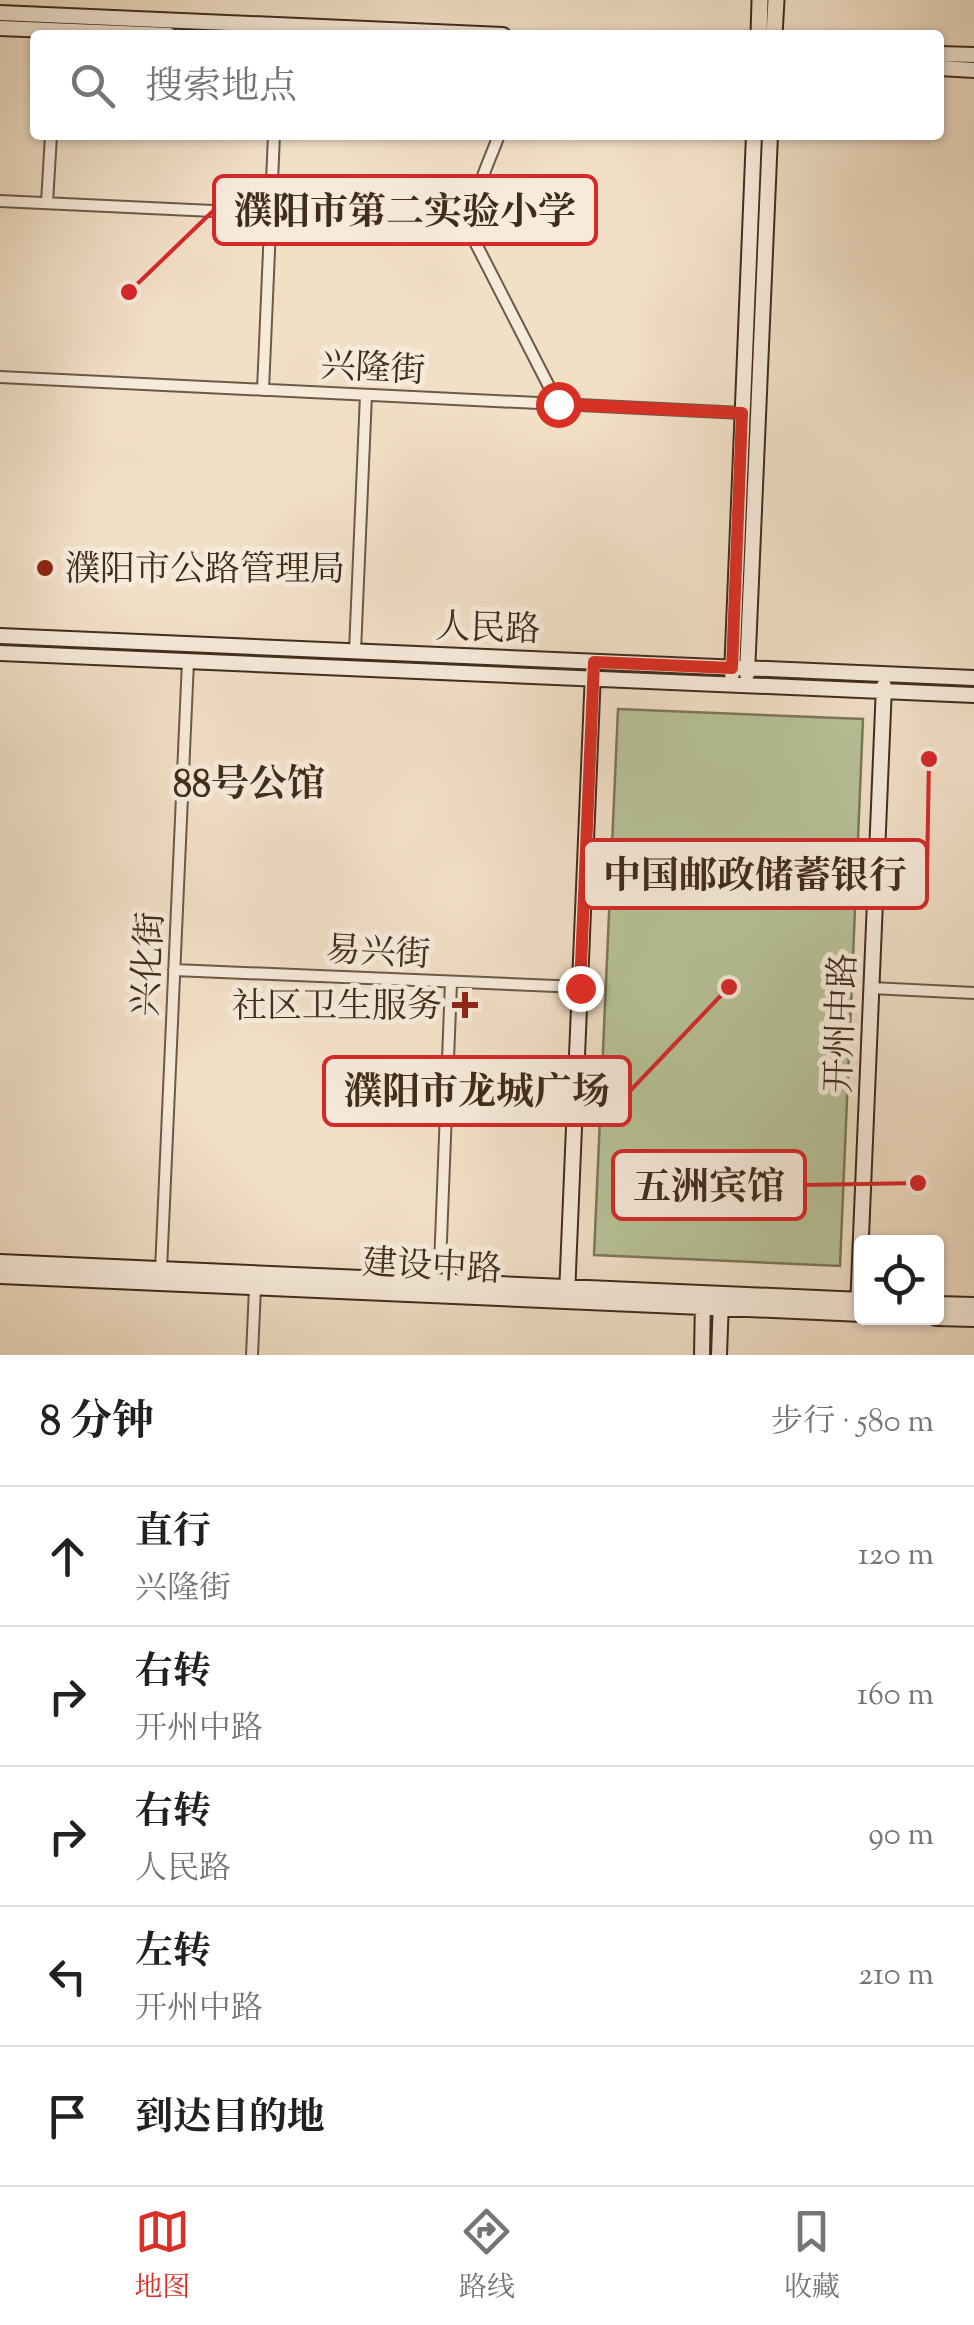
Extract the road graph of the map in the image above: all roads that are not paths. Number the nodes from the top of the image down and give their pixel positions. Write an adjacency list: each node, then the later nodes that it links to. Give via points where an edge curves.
1 (760, 0): 7 (main road)
2 (776, 0): 8 (main road)
3 (0, 13): 6 (main road)
4 (0, 28): 5 (main road)
5 (30, 30)
6 (388, 30)
7 (758, 30)
8 (774, 30)
9 (944, 54): 10 (main road)
10 (974, 55)
11 (944, 68): 12 (main road)
12 (974, 70)
13 (50, 140): 19 (street)
14 (274, 140): 20 (street)
15 (497, 140): 21 (street)
16 (754, 140): 26 (main road)
17 (770, 140): 32 (main road)
18 (0, 201): 19 (street)
19 (47, 203): 20 (street)
20 (271, 214): 21 (street); 23 (street)
21 (471, 223): 25 (street, via 472,238)
22 (0, 377): 23 (street, 兴隆街)
23 (264, 390): 24 (street, 兴隆街)
24 (366, 395): 25 (street, 兴隆街); 28 (street)
25 (558, 404): 26 (street, 兴隆街)
26 (742, 413): 32 (main road)
27 (0, 636): 28 (main road, 人民路)
28 (354, 651): 31 (main road, 人民路)
29 (0, 653): 30 (main road, 人民路)
30 (188, 661): 35 (main road, 人民路); 39 (street, 兴化街)
31 (594, 662): 32 (main road, 人民路); 35 (main road)
32 (739, 668): 33 (main road, 人民路); 36 (main road)
33 (884, 674): 34 (main road, 人民路); 37 (main road, 开州中路)
34 (974, 678)
35 (593, 679): 36 (main road, 人民路); 41 (main road)
36 (739, 685): 37 (main road, 人民路)
37 (884, 691): 38 (main road, 人民路); 42 (main road, 开州中路)
38 (974, 695)
39 (174, 970): 40 (street, 易兴街); 47 (street, 兴化街)
40 (451, 982): 41 (street, 易兴街); 46 (street)
41 (580, 988): 50 (main road)
42 (871, 988): 43 (street); 44 (main road, 开州中路)
43 (974, 994)
44 (862, 1235)
45 (0, 1262): 47 (main road, 建设中路)
46 (440, 1266)
47 (161, 1270): 50 (main road, 建设中路)
48 (0, 1276): 49 (main road, 建设中路)
49 (255, 1288): 50 (main road, 建设中路); 58 (street)
50 (567, 1294): 51 (main road, 建设中路)
51 (703, 1300): 52 (main road, 建设中路); 59 (main road)
52 (721, 1301): 55 (main road, 建设中路); 60 (main road)
53 (944, 1304): 54 (main road)
54 (974, 1305)
55 (854, 1307)
56 (944, 1318): 57 (main road)
57 (974, 1319)
58 (252, 1355)
59 (702, 1355)
60 (719, 1355)

